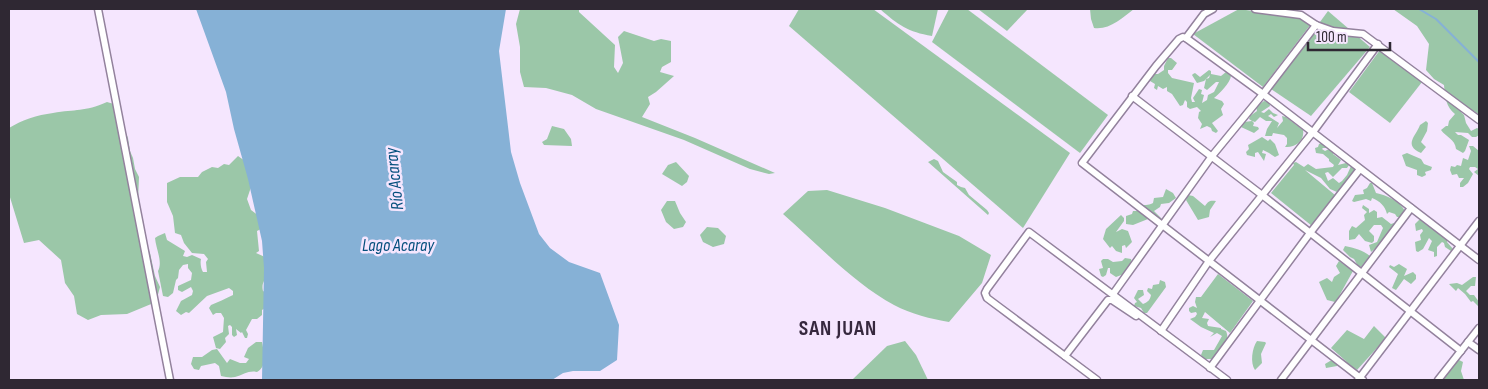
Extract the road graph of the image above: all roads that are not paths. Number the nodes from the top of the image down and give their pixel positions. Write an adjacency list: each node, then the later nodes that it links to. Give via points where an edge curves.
1 (98, 9): 35 (street)
2 (1213, 9): 5 (street, via 1204,14)
3 (1255, 9): 4 (street, via 1301,15)
4 (1316, 25): 6 (street, via 1337,32 1362,34); 7 (street)
5 (1186, 38): 7 (street); 8 (street, via 1179,39)
6 (1378, 44): 9 (street); 10 (street)
7 (1264, 94): 10 (street); 11 (street)
8 (1132, 96): 11 (street); 16 (street, via 1082,163)
9 (1479, 120)
10 (1313, 132): 12 (street); 13 (street)
11 (1212, 156): 13 (street); 16 (street)
12 (1360, 168): 14 (street); 17 (street)
13 (1262, 195): 17 (street); 20 (street)
14 (1411, 208): 18 (street); 21 (street)
15 (1479, 222): 18 (street)
16 (1162, 225): 20 (street); 22 (street)
17 (1310, 233): 21 (street); 23 (street)
18 (1460, 246): 19 (street); 24 (street)
19 (1479, 260)
20 (1209, 261): 23 (street); 27 (street)
21 (1361, 273): 24 (street); 28 (street)
22 (1113, 294): 25 (street); 32 (street, via 1029,232 985,293 987,298)
23 (1259, 300): 28 (street); 33 (street)
24 (1411, 312): 31 (street); 34 (street)
25 (1150, 322): 27 (street); 32 (street, via 1108,300)
26 (1479, 328): 29 (street)
27 (1161, 331): 33 (street)
28 (1311, 340): 34 (street); 38 (street)
29 (1468, 342): 30 (street); 31 (street)
30 (1479, 350)
31 (1461, 351): 39 (street)
32 (1065, 356): 36 (street)
33 (1210, 368): 37 (street)
34 (1360, 379)
35 (170, 380)
36 (1097, 380)
37 (1227, 380)
38 (1281, 380)
39 (1438, 380)

